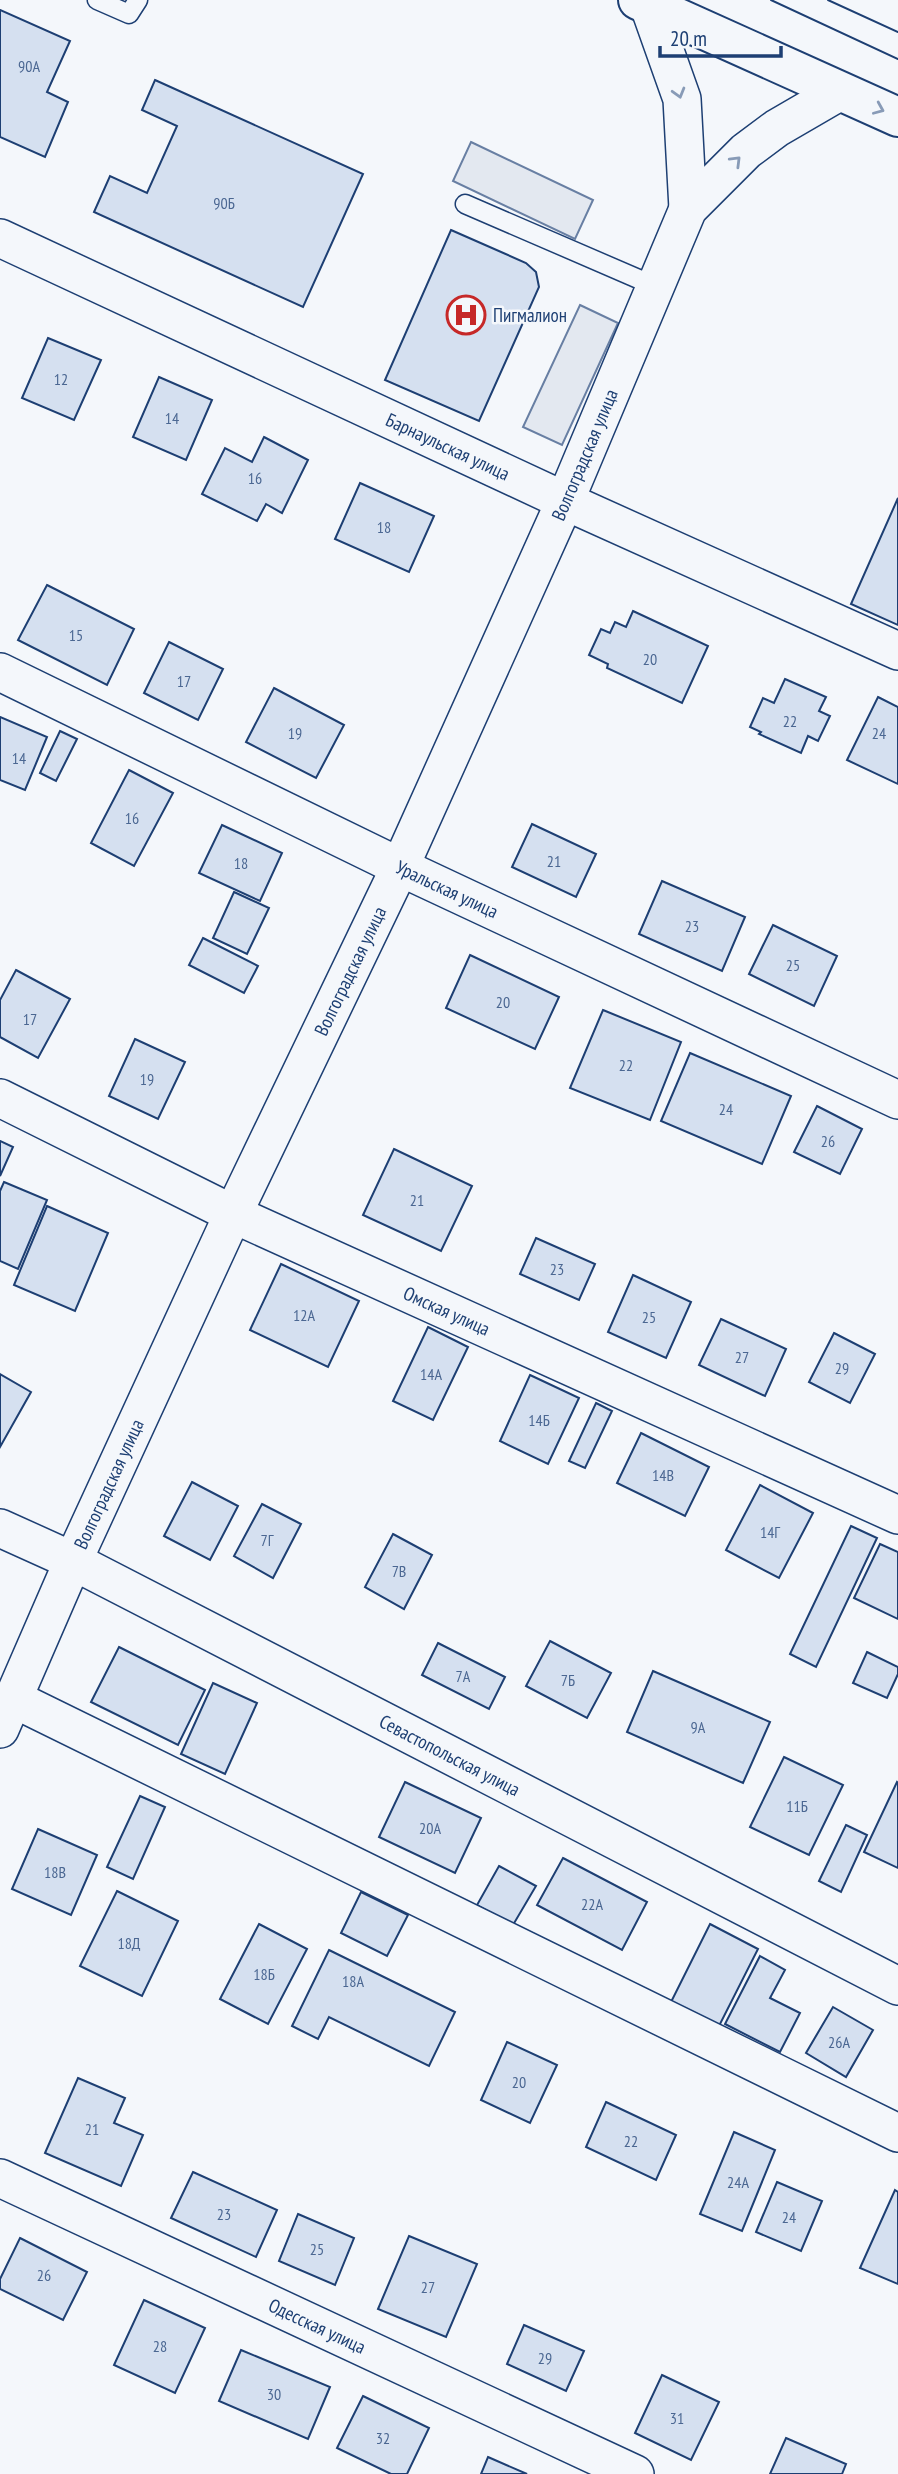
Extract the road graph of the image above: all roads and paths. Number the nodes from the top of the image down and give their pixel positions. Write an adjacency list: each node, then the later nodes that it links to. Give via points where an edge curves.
1 (97, 0): 2 (lane, via 129,14)
2 (138, 0)
3 (643, 3): 4 (main road); 7 (street, Волгоградская улица, one-way to 7, via 682,99)
4 (839, 92): 5 (main road, one-way to 5); 7 (street, Волгоградская улица, one-way to 4, via 746,151)
5 (898, 117)
6 (465, 204): 9 (lane)
7 (688, 209): 9 (street, Волгоградская улица)
8 (0, 238): 10 (street, Барнаульская улица)
9 (657, 287): 10 (street, Волгоградская улица)
10 (565, 501): 11 (street, Барнаульская улица); 13 (street, Волгоградская улица)
11 (898, 651)
12 (0, 672): 13 (street, Уральская улица)
13 (400, 867): 15 (street, Уральская улица); 16 (street, Волгоградская улица)
14 (0, 1098): 16 (street, Омская улица)
15 (898, 1100)
16 (233, 1214): 17 (street, Омская улица); 19 (street, Волгоградская улица)
17 (898, 1515)
18 (0, 1528): 19 (street, Севастопольская улица)
19 (73, 1561): 20 (street, Волгоградская улица); 21 (street, Севастопольская улица)
20 (7, 1714): 22 (street)
21 (898, 1986)
22 (898, 2133)
23 (0, 2178): 24 (street, Одесская улица)
24 (635, 2474)

